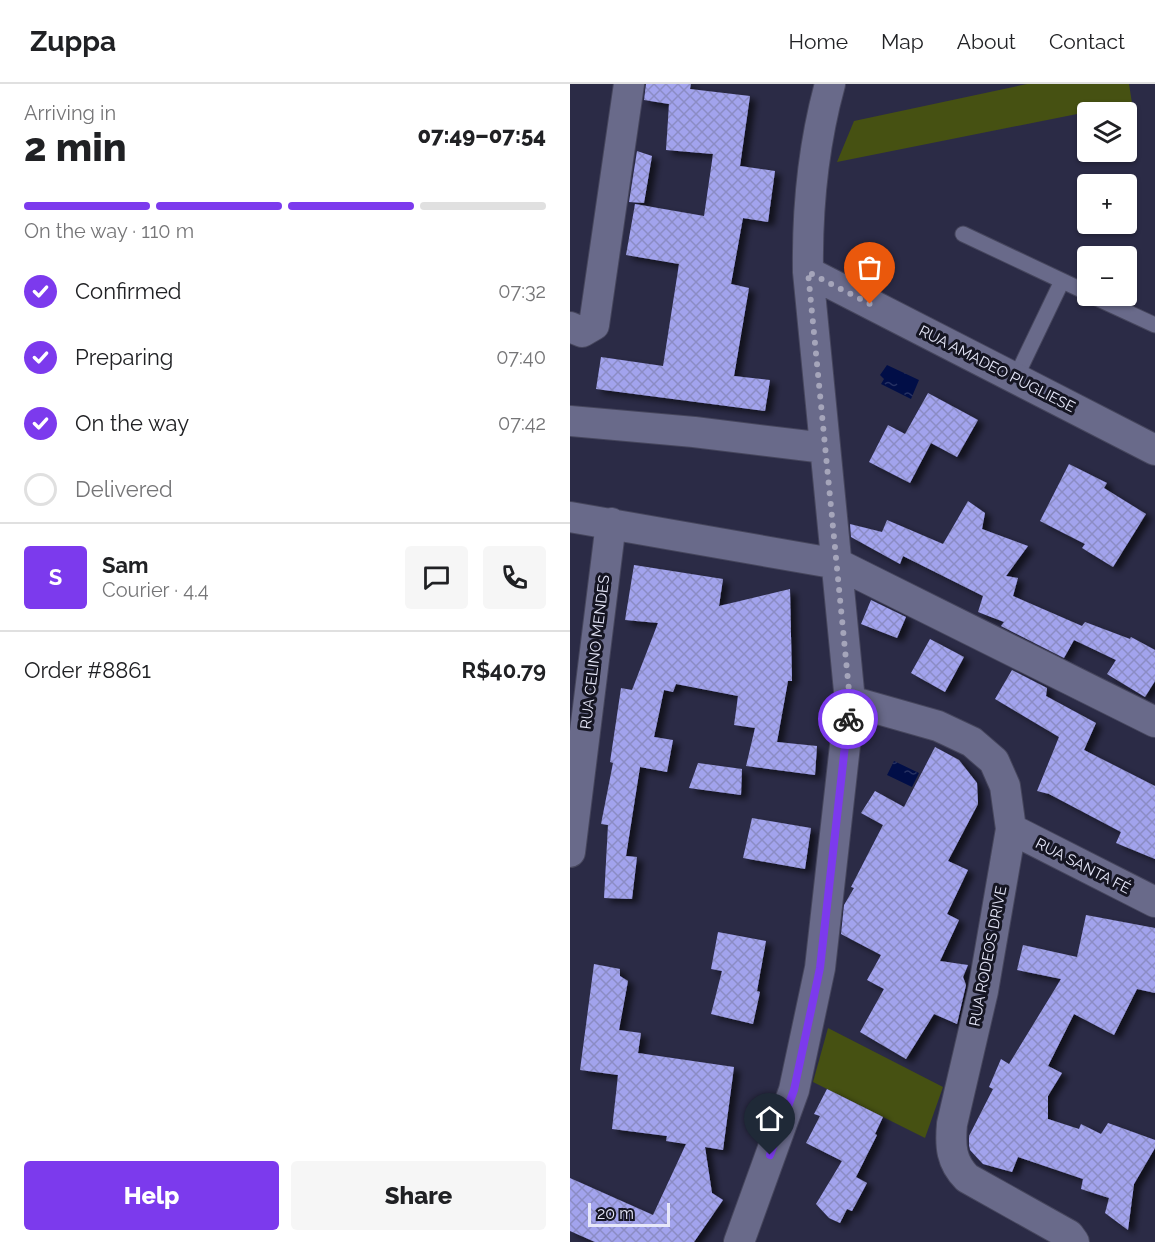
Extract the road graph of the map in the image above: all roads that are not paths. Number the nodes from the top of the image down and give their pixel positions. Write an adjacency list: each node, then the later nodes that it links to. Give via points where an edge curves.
1 (629, 84): 9 (street, via 594,325 582,332)
2 (830, 84): 4 (street, via 812,162)
3 (963, 234): 5 (lane)
4 (808, 272): 10 (street, RUA AMADEO PUGLIESE); 12 (street)
5 (1062, 281): 6 (lane); 10 (lane)
6 (1077, 288)
7 (1114, 306): 8 (lane)
8 (1155, 325)
9 (570, 327)
10 (1016, 379): 13 (street, RUA AMADEO PUGLIESE)
11 (570, 421): 12 (street)
12 (825, 448): 16 (street)
13 (1155, 450)
14 (570, 517): 15 (street)
15 (611, 523): 16 (street); 20 (street, RUA CELINO MENDES)
16 (838, 564): 17 (street); 18 (street)
17 (850, 701): 19 (street, RUA RODEOS DRIVE, via 938,726 972,742 994,761 1005,786); 22 (street, via 820,968 794,1090)
18 (1155, 722)
19 (1011, 829): 21 (street, RUA SANTA FÉ); 23 (street, RUA RODEOS DRIVE, via 983,991 950,1146 956,1167 967,1178 1069,1234)
20 (570, 852)
21 (1155, 902)
22 (739, 1242)
23 (1074, 1242)

